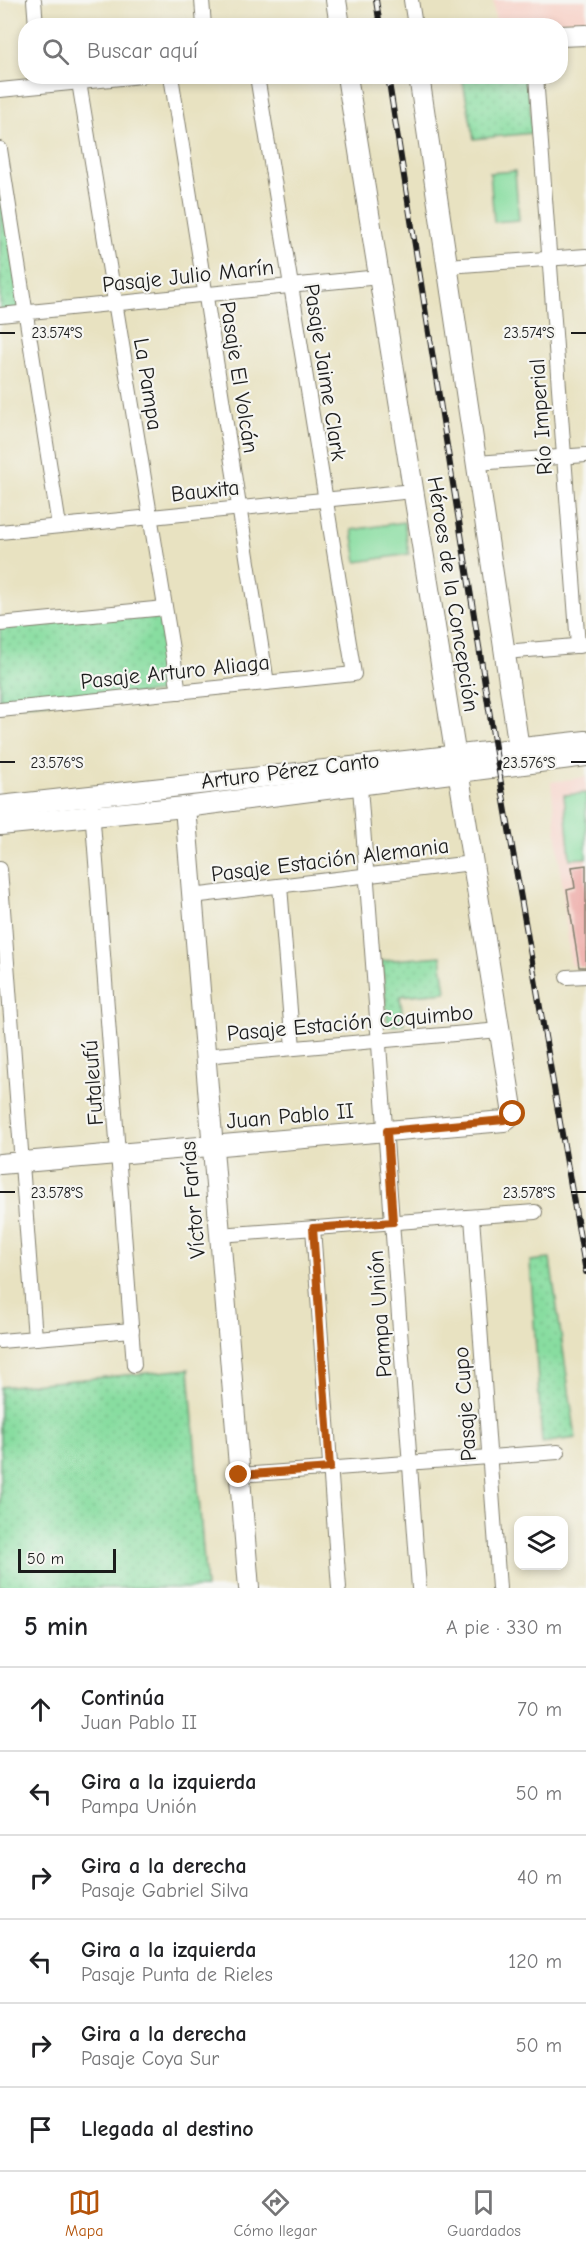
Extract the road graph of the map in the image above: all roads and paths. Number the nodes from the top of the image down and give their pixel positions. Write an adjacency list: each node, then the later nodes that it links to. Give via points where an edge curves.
1 (34, 0): 5 (street)
2 (202, 0): 6 (street)
3 (336, 0): 7 (street)
4 (411, 0): 8 (street)
5 (35, 18)
6 (203, 18)
7 (339, 18)
8 (414, 18)
9 (586, 35): 10 (street)
10 (568, 36)
11 (27, 84): 18 (street)
12 (79, 84): 26 (street, La Pampa)
13 (172, 84): 25 (street, Pasaje El Volcán)
14 (258, 84): 24 (street, Pasaje Jaime Clark)
15 (348, 84): 23 (street, Héroes de la Concepción)
16 (420, 84): 22 (street, Héroes de la Concepción)
17 (537, 84): 21 (street, Río Imperial)
18 (0, 90)
19 (0, 149): 27 (street)
20 (586, 256): 21 (street)
21 (549, 258): 22 (street); 30 (street, Río Imperial)
22 (448, 266): 31 (street, Héroes de la Concepción)
23 (380, 277): 24 (street, Pasaje Julio Marín); 32 (street, Héroes de la Concepción)
24 (291, 286): 25 (street, Pasaje Julio Marín); 33 (street, Pasaje Jaime Clark)
25 (205, 295): 26 (street, Pasaje Julio Marín); 34 (street, Pasaje El Volcán)
26 (115, 304): 27 (street, Pasaje Julio Marín); 35 (street, La Pampa)
27 (26, 313): 28 (street, Pasaje Julio Marín); 36 (street)
28 (0, 315)
29 (586, 455): 30 (street)
30 (564, 456): 31 (street); 40 (street, Río Imperial)
31 (477, 463): 41 (street, Héroes de la Concepción)
32 (413, 491): 33 (street, Bauxita); 49 (street, Héroes de la Concepción)
33 (325, 500): 34 (street, Bauxita); 42 (street, Pasaje Jaime Clark)
34 (239, 508): 35 (street, Bauxita); 43 (street, Pasaje El Volcán)
35 (150, 517): 36 (street, Bauxita); 38 (street, La Pampa)
36 (58, 526): 37 (street, Bauxita)
37 (0, 532)
38 (165, 608): 39 (street); 44 (street, La Pampa)
39 (0, 624)
40 (582, 646): 41 (street)
41 (506, 652): 47 (street, Héroes de la Concepción)
42 (354, 674): 43 (street, Pasaje Arturo Aliaga)
43 (267, 683): 44 (street, Pasaje Arturo Aliaga)
44 (179, 692): 45 (street, Pasaje Arturo Aliaga)
45 (0, 710)
46 (586, 741): 47 (street, Arturo Pérez Canto)
47 (520, 755): 48 (street, Arturo Pérez Canto); 49 (street, Arturo Pérez Canto)
48 (586, 756)
49 (457, 764): 50 (street, Arturo Pérez Canto); 53 (street, Arturo Pérez Canto); 55 (street, Héroes de la Concepción)
50 (360, 787): 52 (street, Arturo Pérez Canto); 57 (street, Pampa Unión)
51 (0, 806): 53 (street, Arturo Pérez Canto)
52 (185, 807): 53 (street, Arturo Pérez Canto); 59 (street, Víctor Farías)
53 (92, 808): 54 (street, Arturo Pérez Canto); 69 (street, Futaleufú)
54 (0, 825)
55 (472, 863): 57 (street, Pasaje Estación Alemania); 62 (street, Héroes de la Concepción)
56 (0, 869): 70 (street)
57 (367, 875): 58 (street, Pasaje Estación Alemania); 63 (street, Pampa Unión)
58 (280, 886): 59 (street, Pasaje Estación Alemania); 64 (street)
59 (192, 896): 65 (street, Víctor Farías)
60 (586, 976): 61 (street)
61 (567, 977)
62 (500, 1030): 63 (street, Pasaje Estación Coquimbo); 66 (street, Héroes de la Concepción)
63 (380, 1040): 64 (street, Pasaje Estación Coquimbo); 67 (street, Pampa Unión)
64 (293, 1048): 65 (street, Pasaje Estación Coquimbo)
65 (204, 1056): 68 (street, Víctor Farías)
66 (511, 1118): 67 (street, Juan Pablo II)
67 (387, 1131): 68 (street, Juan Pablo II); 74 (street, Pampa Unión)
68 (211, 1146): 69 (street, Juan Pablo II); 76 (street, Víctor Farías)
69 (118, 1154): 70 (street, Juan Pablo II); 77 (street, Futaleufú)
70 (22, 1162): 71 (street, Juan Pablo II); 78 (street)
71 (0, 1164)
72 (535, 1212): 73 (street)
73 (472, 1217): 74 (street); 82 (street, Pasaje Cupo)
74 (393, 1222): 75 (street); 83 (street, Pampa Unión)
75 (313, 1228): 76 (street); 84 (street)
76 (219, 1235): 85 (street, Víctor Farías)
77 (132, 1330): 78 (street); 80 (street, Futaleufú)
78 (35, 1338): 79 (street)
79 (0, 1341)
80 (134, 1365)
81 (558, 1452): 82 (street)
82 (489, 1457): 83 (street); 89 (street, Pasaje Cupo)
83 (410, 1462): 84 (street); 88 (street, Pampa Unión)
84 (330, 1468): 85 (street); 87 (street)
85 (239, 1475): 86 (street, Víctor Farías)
86 (249, 1588)
87 (339, 1588)
88 (419, 1588)
89 (499, 1588)

